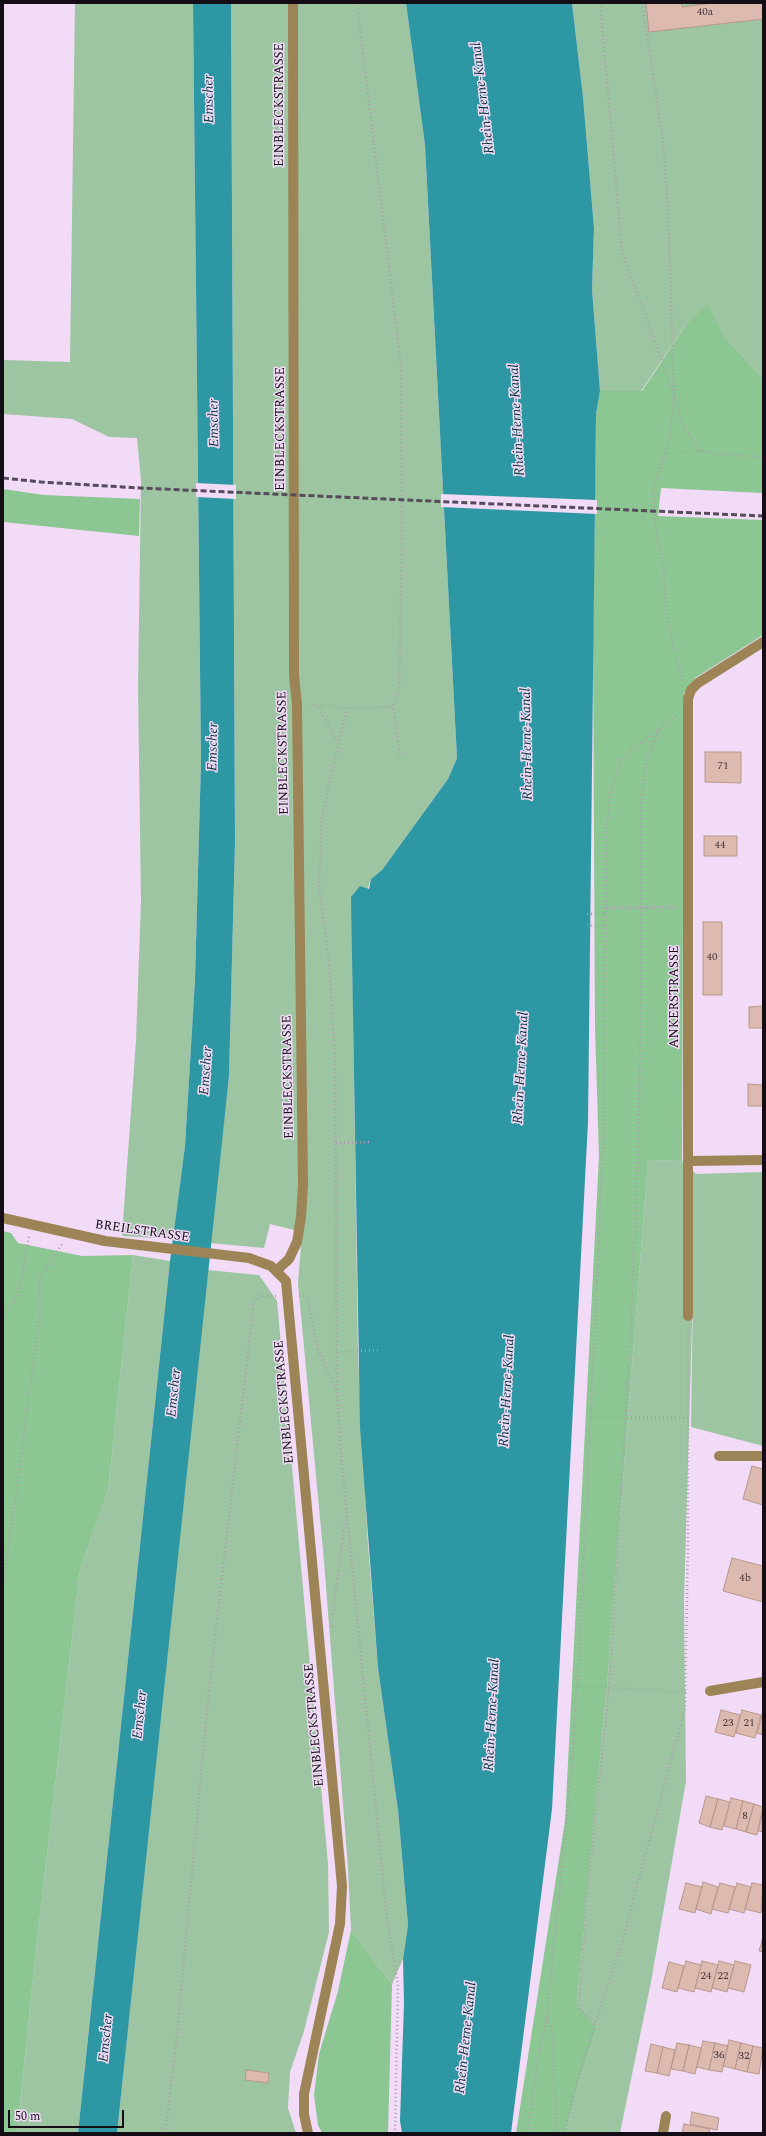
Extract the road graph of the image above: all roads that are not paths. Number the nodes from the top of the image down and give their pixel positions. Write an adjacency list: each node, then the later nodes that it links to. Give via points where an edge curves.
1 (293, 3): 6 (street, EINBLECKSTRASSE, via 294,676 297,704 302,1201 294,1251)
2 (763, 642): 4 (street, ANKERSTRASSE, via 698,683 691,690 688,699)
3 (763, 1160): 4 (street)
4 (688, 1161): 7 (street, ANKERSTRASSE)
5 (3, 1218): 6 (street, BREILSTRASSE, via 105,1241 261,1261)
6 (277, 1270): 13 (street, EINBLECKSTRASSE, via 286,1281 289,1295 340,1850 342,1905 327,1991 304,2094 304,2114)
7 (688, 1316)
8 (719, 1456): 9 (street)
9 (763, 1456)
10 (763, 1682): 11 (street)
11 (710, 1691)
12 (666, 2116): 14 (street)
13 (308, 2133)
14 (663, 2133)

